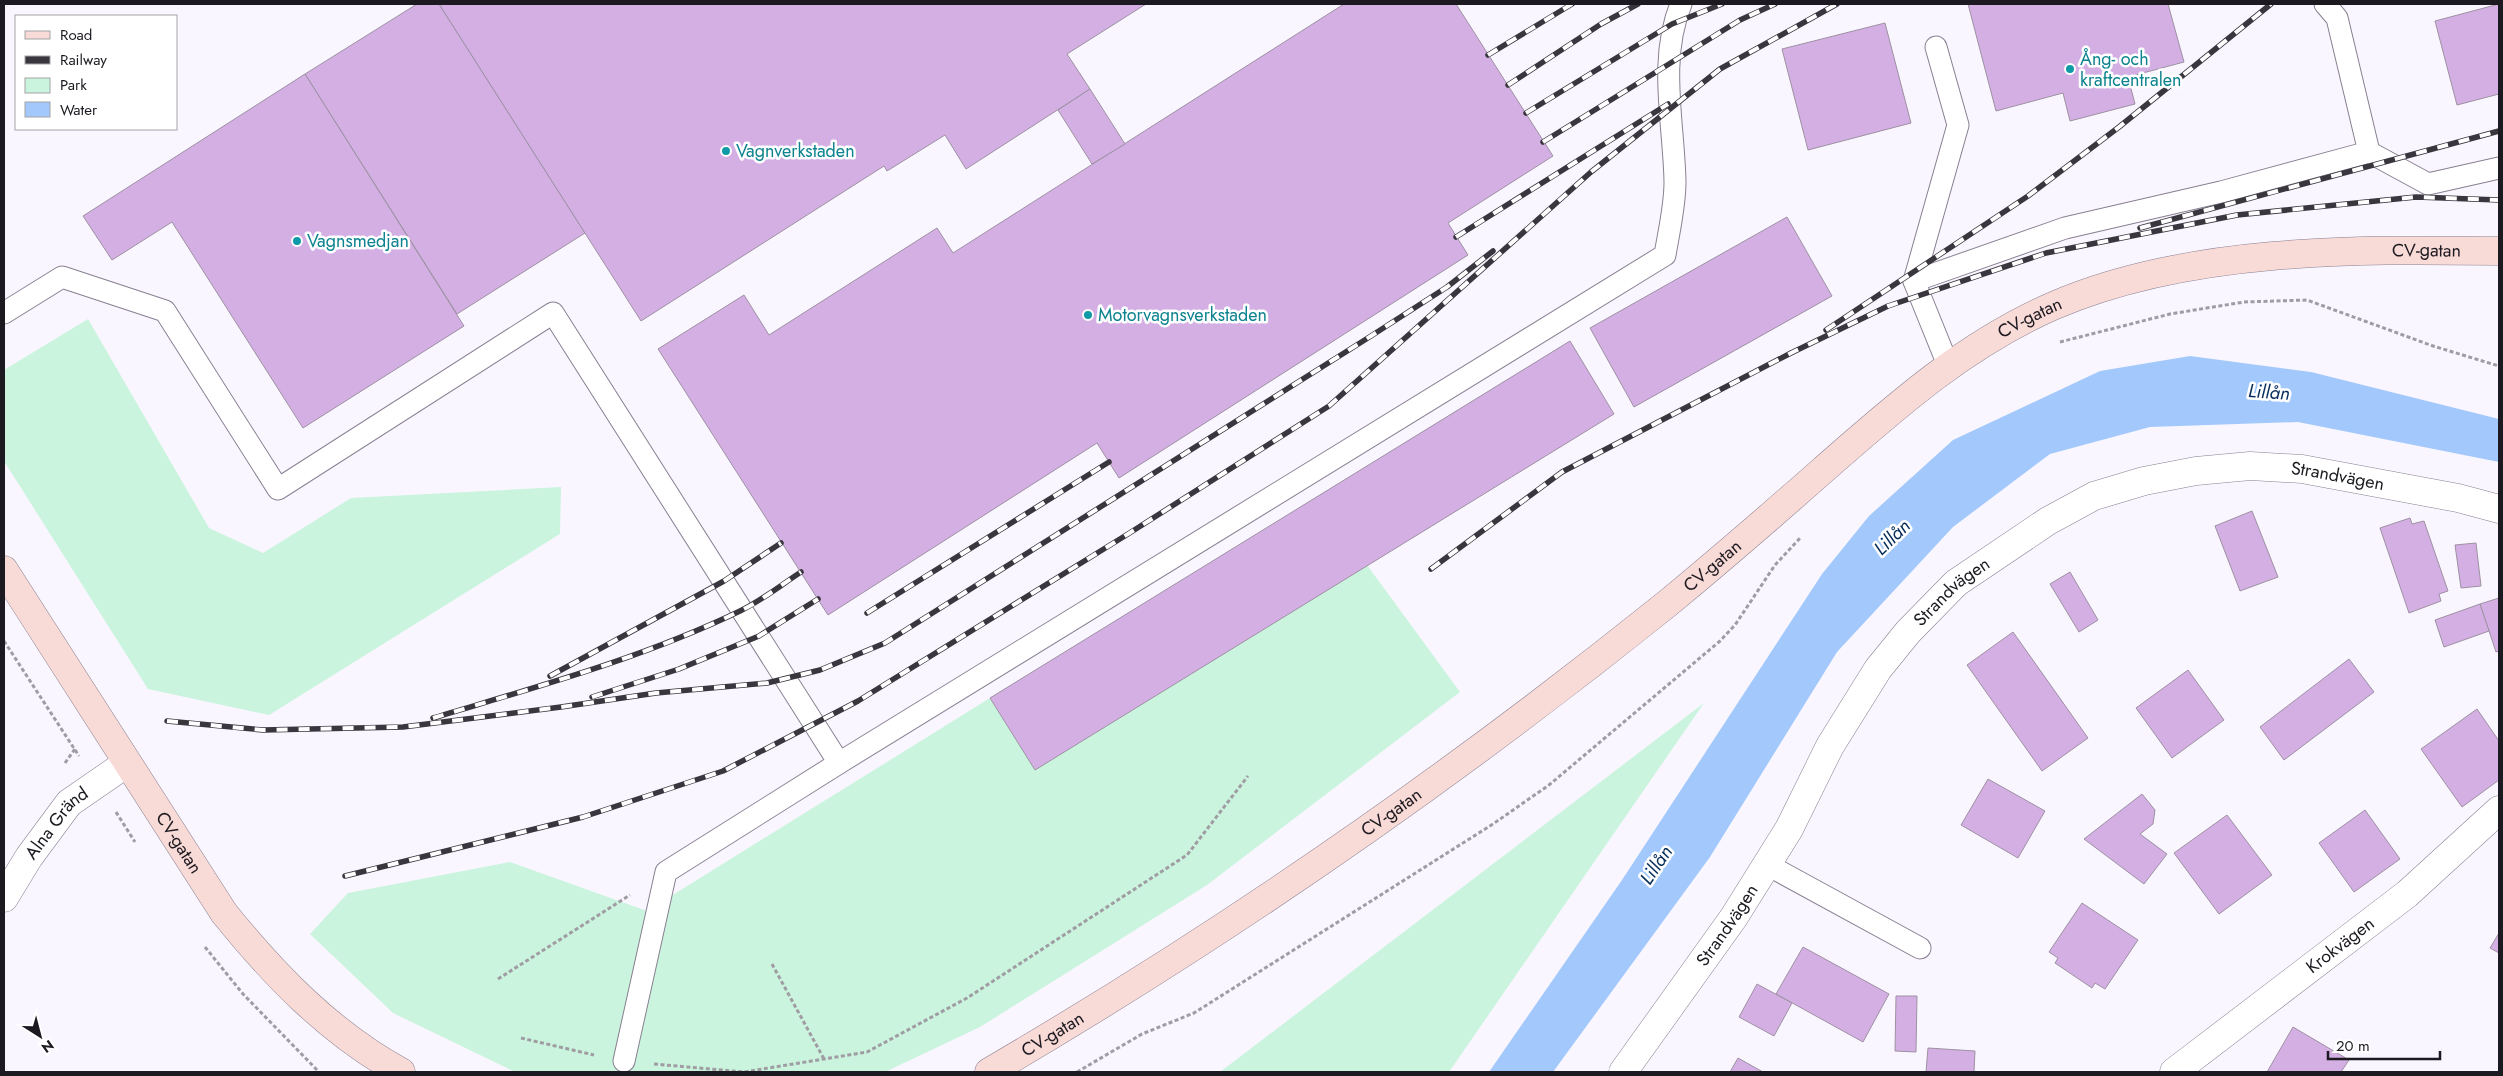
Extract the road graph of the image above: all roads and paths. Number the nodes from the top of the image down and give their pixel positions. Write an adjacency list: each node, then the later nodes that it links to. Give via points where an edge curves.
1 (1681, 4): 15 (lane, via 1672,24 1670,110 1675,184 1666,255)
2 (2325, 4): 4 (lane, via 2337,18)
3 (1936, 47): 7 (lane, via 1958,125)
4 (2369, 152): 5 (lane, via 2428,184); 7 (lane, via 2221,192 2065,228)
5 (2499, 168)
6 (2499, 251): 10 (street, CV-gatan, via 2389,249 2286,255 2160,274 2096,290 2056,305 2004,330)
7 (1914, 281): 10 (lane)
8 (4, 313): 15 (lane, via 62,277 165,311 278,489 554,313)
9 (2051, 347): 11 (path, via 2170,314 2244,302 2307,300)
10 (1948, 365): 29 (street, CV-gatan, via 1907,396 1670,601 1449,772 1204,940)
11 (2499, 366)
12 (2499, 509): 19 (street, Strandvägen, via 2458,498 2302,469 2250,466 2187,472 2094,496 2048,520 1956,583 1908,632 1878,669 1830,746 1789,829)
13 (1806, 532): 30 (path, via 1775,565 1735,625 1720,641 1549,785 1194,1013 1142,1034)
14 (4, 570): 16 (street, CV-gatan)
15 (839, 762): 20 (lane)
16 (127, 764): 21 (street, Alna Gränd, via 68,804); 28 (street, CV-gatan, via 224,913 250,945 320,1016)
17 (1248, 776): 26 (path, via 1187,855 966,998 867,1052)
18 (2499, 810): 32 (street, Krokvägen, via 2407,894)
19 (1766, 864): 22 (lane); 31 (street, Strandvägen, via 1734,917)
20 (666, 872): 24 (path); 27 (lane)
21 (4, 898)
22 (1920, 948)
23 (772, 964): 26 (path)
24 (498, 979)
25 (521, 1038): 27 (path)
26 (824, 1059): 27 (path, via 744,1072)
27 (624, 1061)
28 (401, 1072)
29 (989, 1072)
30 (1076, 1072)
31 (1623, 1072)
32 (2174, 1072)

